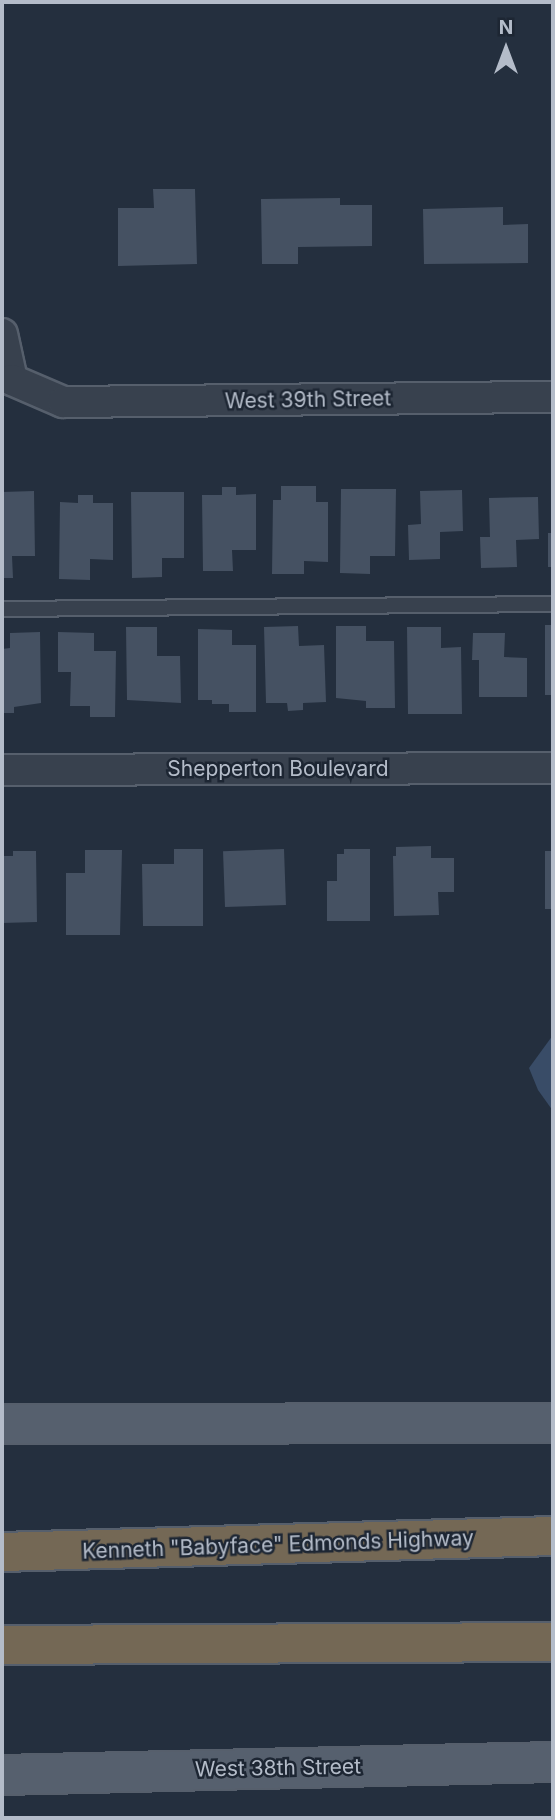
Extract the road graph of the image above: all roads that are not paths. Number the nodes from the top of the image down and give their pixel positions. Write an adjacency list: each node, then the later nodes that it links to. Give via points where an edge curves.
1 (2, 334): 2 (street, West 39th Street, via 12,380 63,402)
2 (553, 397)
3 (553, 604): 4 (lane)
4 (2, 609)
5 (553, 768): 6 (street, Shepperton Boulevard)
6 (2, 770)
7 (553, 1423): 8 (main road)
8 (2, 1424)
9 (553, 1536): 10 (highway, Kenneth "Babyface" Edmonds Highway)
10 (2, 1552)
11 (553, 1642): 12 (highway)
12 (2, 1645)
13 (553, 1762): 14 (main road, West 38th Street)
14 (2, 1775)

